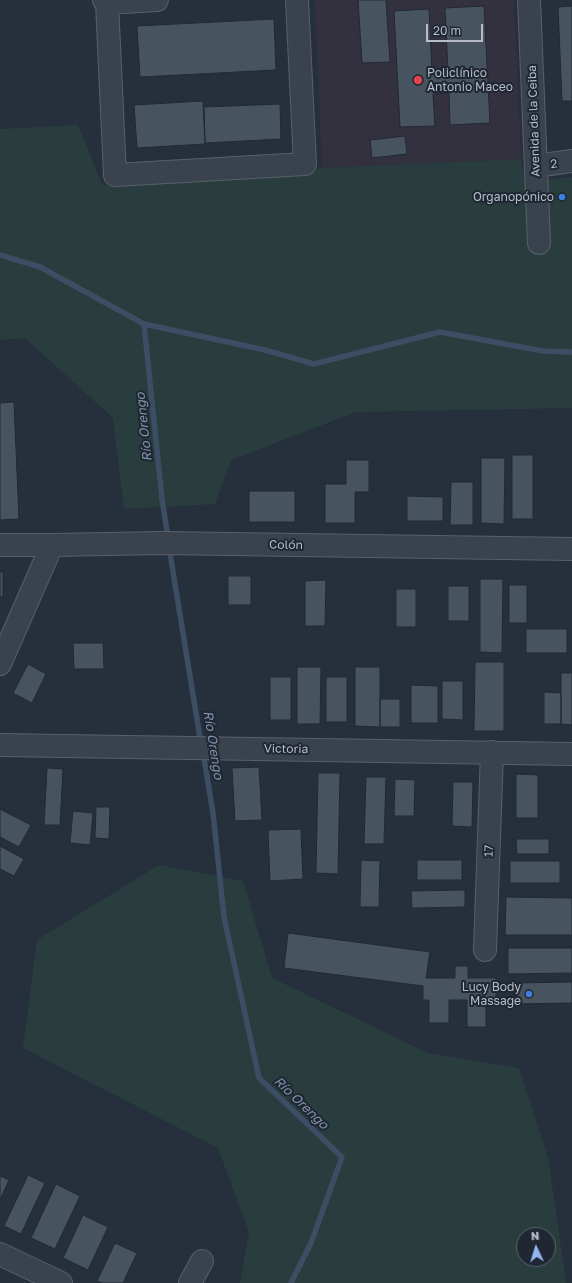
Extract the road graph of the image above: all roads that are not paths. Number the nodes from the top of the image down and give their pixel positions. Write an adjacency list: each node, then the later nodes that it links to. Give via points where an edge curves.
1 (157, 0): 4 (street)
2 (297, 0): 4 (street, via 305,164 115,175)
3 (529, 0): 6 (street, Avenida de la Ceiba)
4 (106, 1)
5 (572, 161): 6 (street, 2)
6 (536, 166): 7 (street, Avenida de la Ceiba)
7 (539, 242)
8 (0, 545): 9 (street, Colón)
9 (52, 546): 10 (street, Colón, via 162,543); 11 (street)
10 (572, 549)
11 (0, 664)
12 (0, 745): 13 (street, Victoria)
13 (492, 752): 14 (street, Victoria); 15 (street, 17)
14 (572, 754)
15 (485, 950)
16 (0, 1254): 18 (street)
17 (202, 1261): 19 (street)
18 (61, 1283)
19 (190, 1283)

